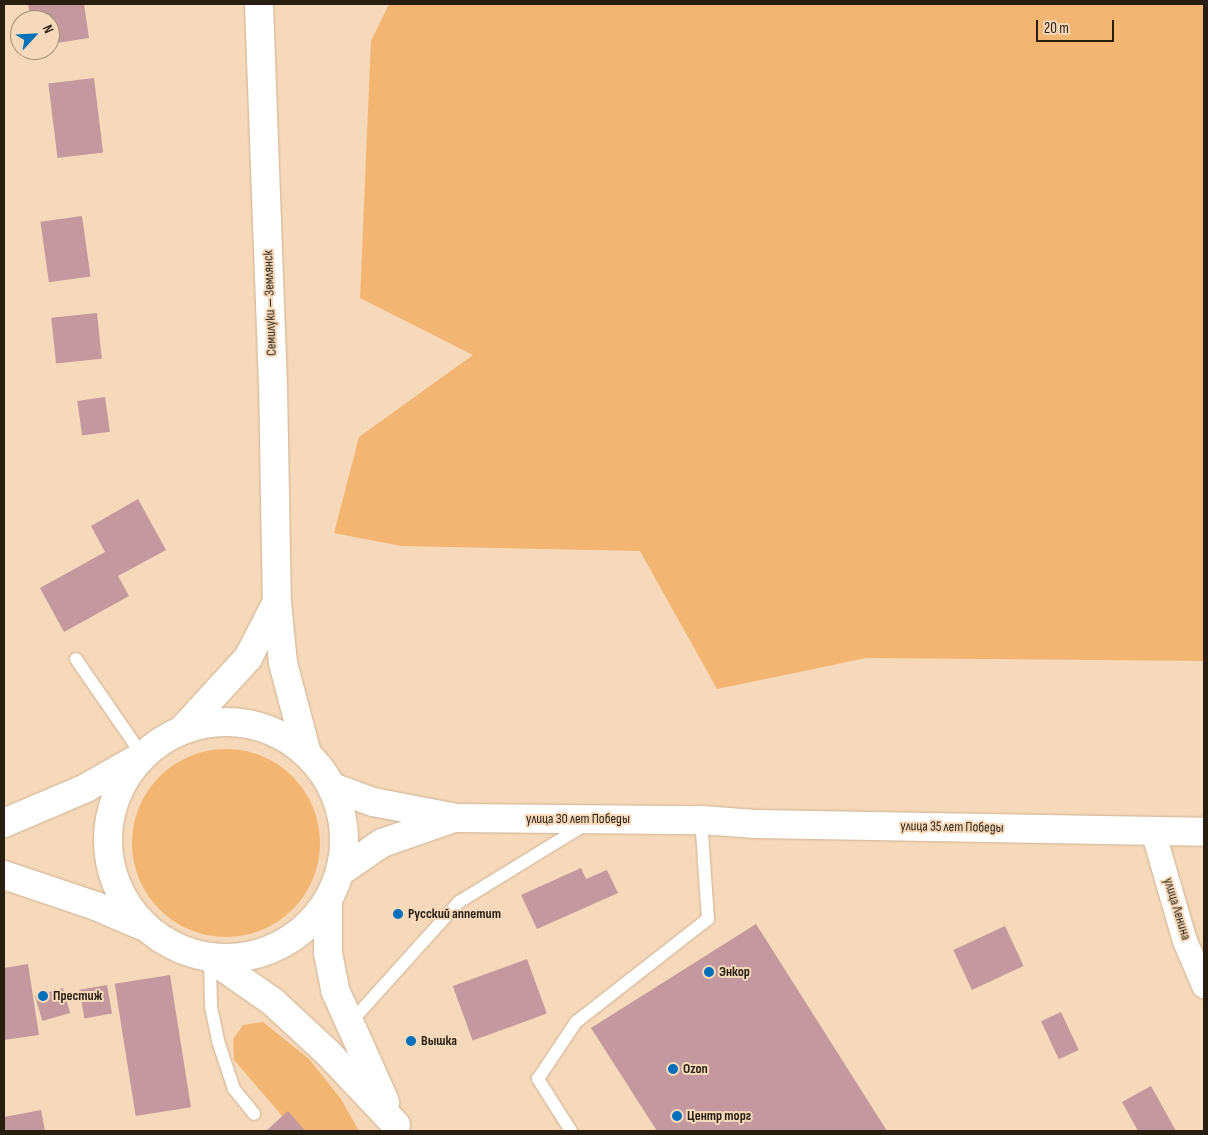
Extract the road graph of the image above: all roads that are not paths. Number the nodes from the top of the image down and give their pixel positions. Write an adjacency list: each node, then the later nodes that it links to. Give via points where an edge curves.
1 (260, 4): 2 (main road, Семилуки — Землянск)
2 (277, 602): 4 (main road, via 248,658); 5 (main road, Семилуки — Землянск, via 283,663)
3 (76, 659): 6 (lane)
4 (182, 730): 5 (main road, via 212,722 244,723 274,732); 6 (main road)
5 (307, 754): 7 (main road)
6 (143, 756): 11 (main road, via 86,788); 17 (main road, via 120,786 109,823 109,861 122,897)
7 (332, 787): 8 (main road, via 373,802); 14 (main road, via 342,814 344,844)
8 (456, 818): 9 (main road, улица 30 лет Победы); 14 (main road, via 382,843)
9 (594, 819): 10 (main road, улица 30 лет Победы); 20 (lane, via 459,902)
10 (701, 820): 12 (main road, улица 35 лет Победы, via 756,824); 23 (lane, via 708,919 576,1022 538,1079)
11 (4, 823)
12 (1153, 831): 13 (main road, улица 35 лет Победы); 19 (street, улица Ленина, via 1185,941)
13 (1204, 832)
14 (340, 872): 16 (main road)
15 (4, 875): 17 (main road, via 96,906)
16 (328, 900): 18 (main road, via 307,928 278,947 244,958); 20 (main road, via 328,953 335,990)
17 (145, 927): 18 (main road, via 175,947)
18 (210, 958): 21 (lane, via 211,1007 218,1041 234,1090); 22 (main road, via 274,1002 328,1053)
19 (1204, 986)
20 (349, 1025): 22 (main road)
21 (254, 1114)
22 (398, 1128)
23 (571, 1131)

